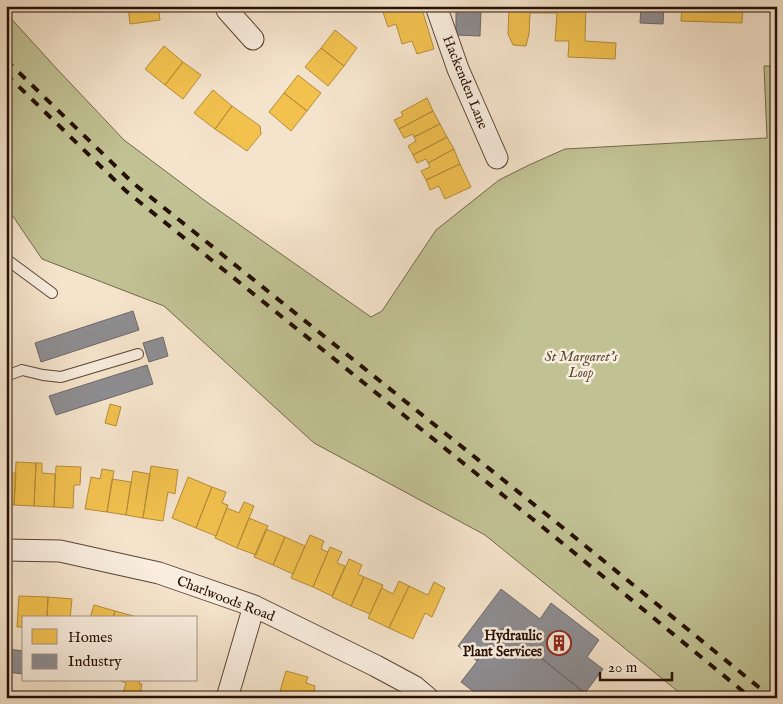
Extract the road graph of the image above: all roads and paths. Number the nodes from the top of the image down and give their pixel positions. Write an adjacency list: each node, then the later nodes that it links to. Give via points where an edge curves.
1 (226, 6): 3 (street)
2 (436, 6): 4 (street, Hackenden Lane, via 458,69)
3 (253, 39)
4 (497, 158)
5 (6, 259): 6 (lane)
6 (52, 293)
7 (138, 354): 8 (lane, via 62,377 22,370)
8 (6, 376)
9 (6, 550): 10 (street, Charlwoods Road, via 60,550 160,573)
10 (254, 606): 11 (street); 12 (street, Charlwoods Road, via 376,666 415,687)
11 (228, 698)
12 (428, 698)

